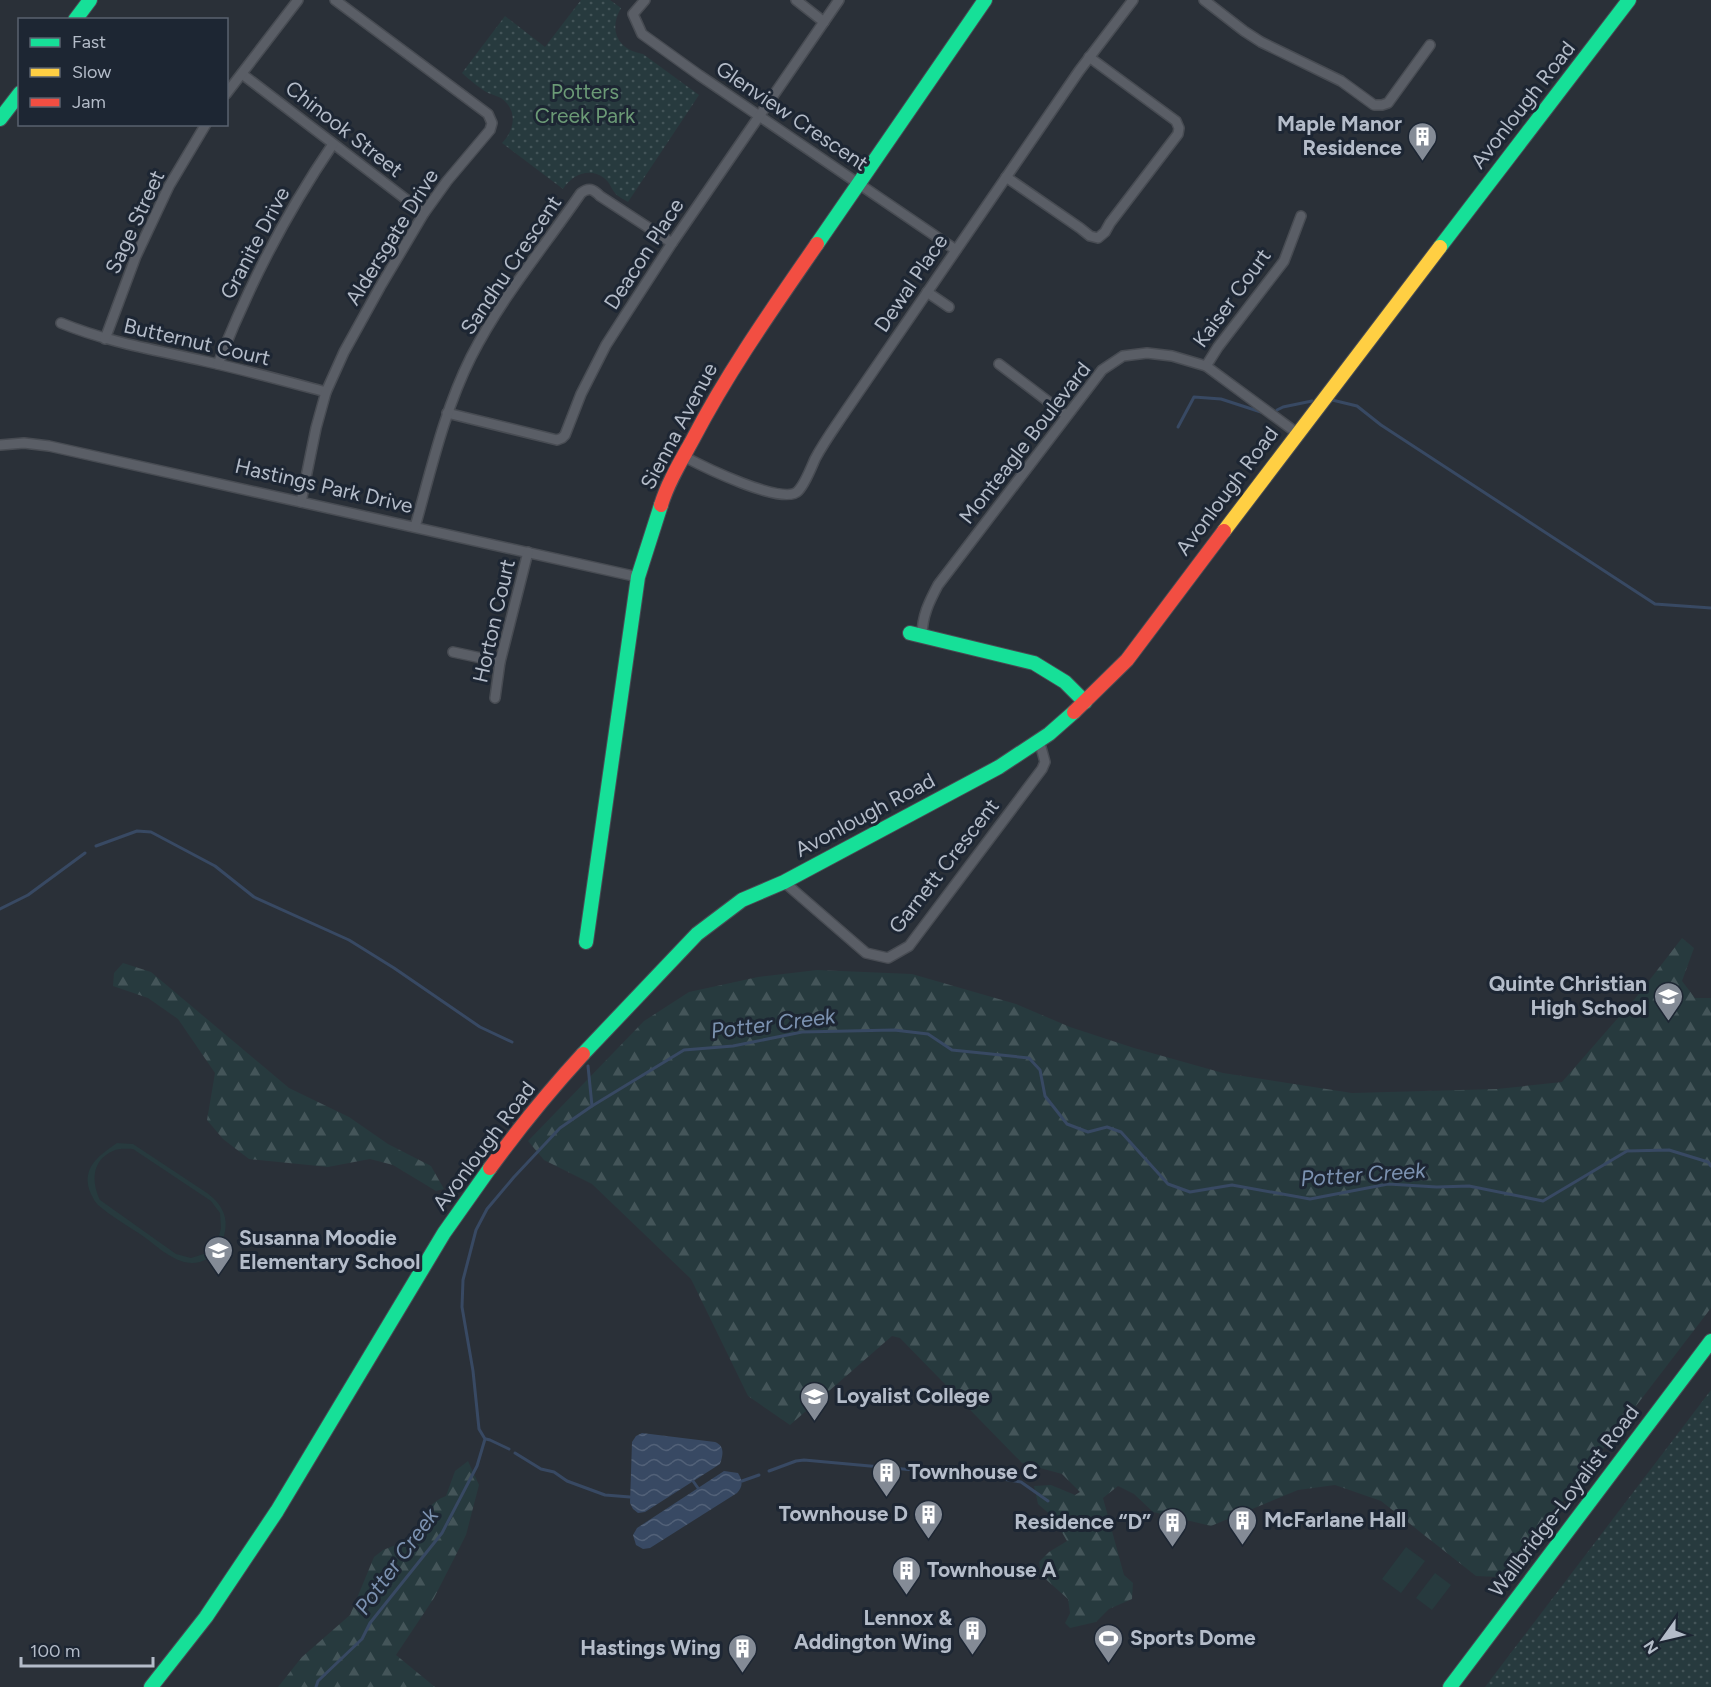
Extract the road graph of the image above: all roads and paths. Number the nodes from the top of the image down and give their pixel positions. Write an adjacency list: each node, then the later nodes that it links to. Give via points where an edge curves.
1 (90, 0): 11 (street)
2 (298, 0): 15 (street)
3 (335, 0): 24 (street, Aldersgate Drive, via 488,114 492,123)
4 (645, 0): 18 (street, Glenview Crescent, via 633,14 642,34)
5 (796, 0): 12 (street)
6 (839, 0): 12 (street, Deacon Place)
7 (984, 0): 23 (street, Sienna Avenue)
8 (1134, 0): 14 (street, Dewal Place)
9 (1204, 0): 13 (street, via 1261,42 1341,81 1374,105 1388,103)
10 (1629, 0): 38 (street, Avonlough Road)
11 (76, 18)
12 (824, 22): 18 (street, Deacon Place)
13 (1430, 45)
14 (1089, 57): 22 (street, Dewal Place); 22 (street, via 1176,122 1178,134 1098,238)
15 (242, 74): 16 (street); 21 (street, Chinook Street)
16 (228, 92)
17 (18, 96): 19 (street)
18 (759, 116): 23 (street, Glenview Crescent); 26 (street, Deacon Place)
19 (0, 119)
20 (205, 126): 31 (street, Sage Street, via 140,246)
21 (333, 144): 24 (street, Chinook Street); 32 (street, Granite Drive, via 260,267)
22 (1006, 177): 27 (street, Dewal Place)
23 (857, 183): 27 (street, Glenview Crescent); 40 (street, Sienna Avenue, via 735,364)
24 (424, 213): 35 (street, Aldersgate Drive, via 380,286)
25 (1301, 216): 34 (street, Kaiser Court, via 1284,261)
26 (672, 243): 36 (street, Deacon Place, via 606,345 562,438 557,440); 36 (street, Sandhu Crescent, via 586,189 494,316)
27 (956, 250): 28 (street, Dewal Place)
28 (927, 292): 29 (street); 40 (street, Dewal Place, via 845,412 798,492 792,495 752,487)
29 (949, 307)
30 (61, 323): 31 (street, Butternut Court)
31 (105, 339): 32 (street, Butternut Court)
32 (218, 364): 35 (street, Butternut Court)
33 (999, 364): 37 (street)
34 (1206, 366): 37 (street, Monteagle Boulevard, via 1172,356 1123,356 1102,370); 38 (street, Monteagle Boulevard)
35 (326, 392): 41 (street, Aldersgate Drive)
36 (447, 413): 42 (street, Sandhu Crescent)
37 (1066, 415): 45 (street, Monteagle Boulevard, via 938,585)
38 (1297, 433): 49 (street, Avonlough Road, via 1127,660)
39 (0, 445): 41 (street, Hastings Park Drive, via 49,446)
40 (683, 456): 44 (street, Sienna Avenue, via 666,489)
41 (302, 502): 42 (street, Hastings Park Drive)
42 (415, 527): 43 (street, Hastings Park Drive)
43 (528, 552): 44 (street, Hastings Park Drive); 47 (street, Horton Court)
44 (638, 577): 52 (street, Sienna Avenue)
45 (916, 634): 49 (street, via 1034,663 1065,682)
46 (453, 652): 47 (street)
47 (500, 662): 48 (street, Horton Court)
48 (495, 698)
49 (1085, 702): 50 (street, Avonlough Road)
50 (1039, 740): 51 (street, Avonlough Road, via 999,767); 51 (street, Garnett Crescent, via 1045,762 1042,769 909,946 888,958 866,953)
51 (784, 882): 54 (street, Avonlough Road, via 741,900 697,934 513,1137 444,1233 277,1511 206,1617)
52 (585, 942)
53 (1711, 1341): 55 (street, Wallbridge-Loyalist Road)
54 (151, 1687)
55 (1450, 1687)

